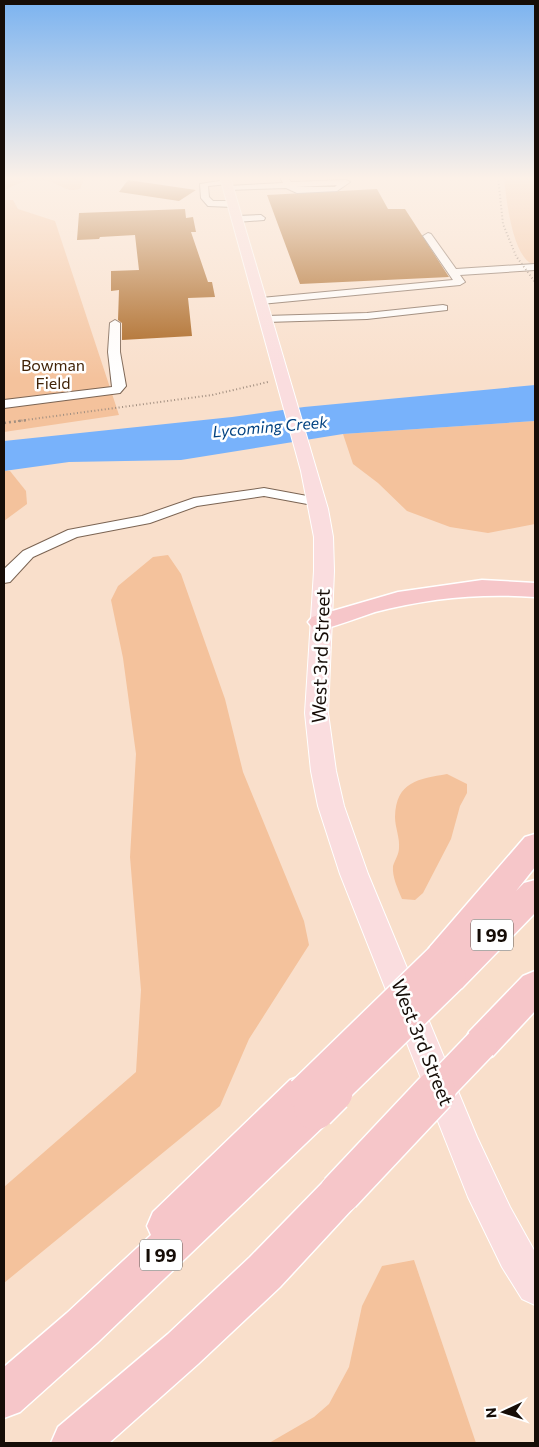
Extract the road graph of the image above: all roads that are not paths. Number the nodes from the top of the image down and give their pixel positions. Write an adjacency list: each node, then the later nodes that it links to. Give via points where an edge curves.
1 (244, 245): 5 (main road, West 3rd Street)
2 (434, 245): 4 (lane)
3 (535, 267): 4 (lane)
4 (454, 272): 5 (lane, via 460,282)
5 (261, 301): 7 (main road, West 3rd Street)
6 (443, 308): 7 (lane, via 367,316)
7 (266, 319): 10 (main road, West 3rd Street)
8 (115, 323): 9 (lane, via 114,352 120,386 116,390)
9 (4, 404)
10 (318, 502): 11 (lane, via 264,492 194,502 145,520 73,533 28,554); 14 (main road, West 3rd Street, via 324,550)
11 (4, 578)
12 (535, 590): 14 (highway, via 496,586 460,589 359,608)
13 (535, 602): 14 (highway, via 488,598 365,620)
14 (320, 622): 19 (main road, West 3rd Street, via 316,692 318,737 325,782 335,817 469,1155 509,1241)
15 (535, 846): 17 (highway)
16 (535, 893): 17 (highway, I 99)
17 (445, 968): 20 (highway, I 99, bridge, via 82,1328)
18 (535, 986): 21 (highway, bridge, via 265,1272 183,1349)
19 (535, 1286)
20 (4, 1396)
21 (74, 1443)

